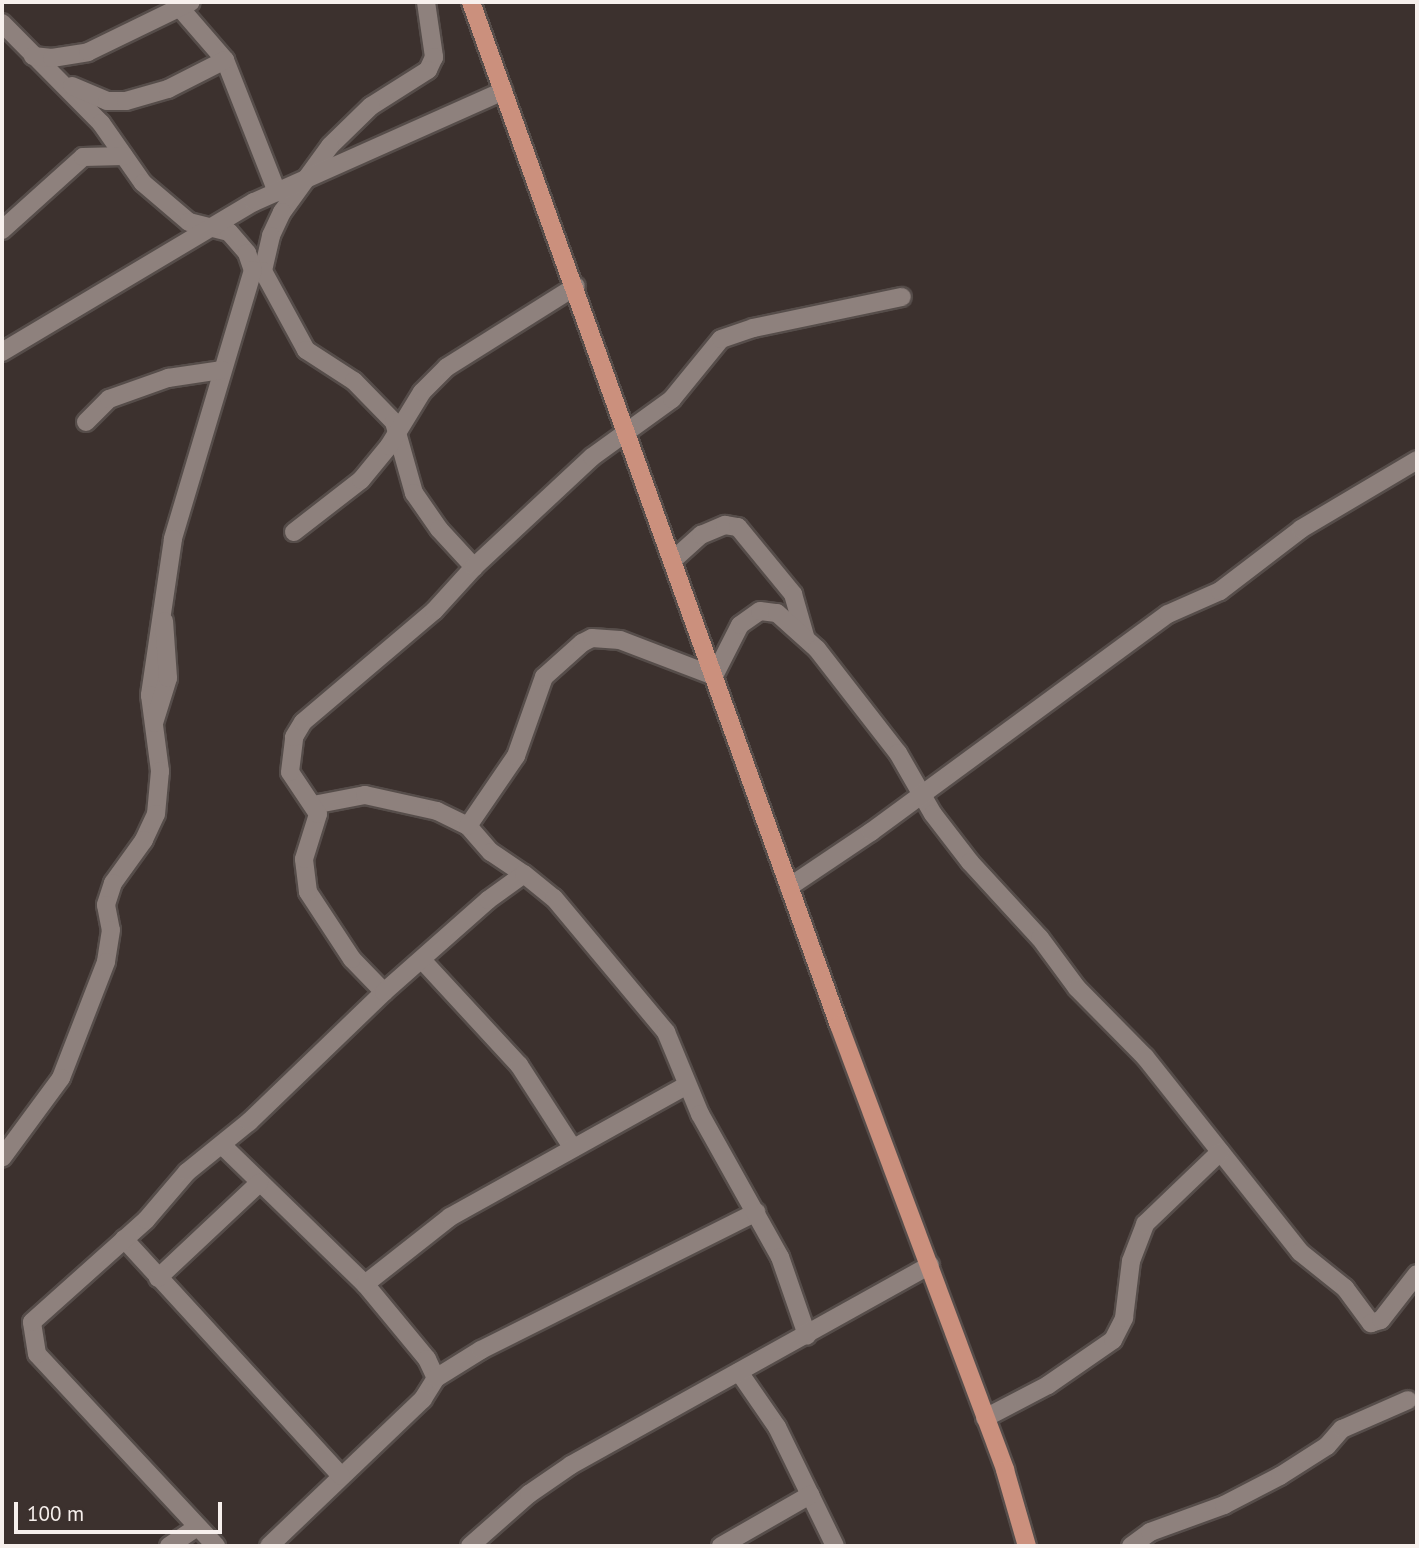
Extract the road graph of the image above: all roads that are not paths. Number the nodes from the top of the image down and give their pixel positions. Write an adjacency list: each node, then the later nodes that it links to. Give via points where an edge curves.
1 (425, 2): 10 (street, via 434,57 428,70 356,119)
2 (471, 2): 8 (main road)
3 (185, 5): 5 (street, via 80,54); 6 (street)
4 (2, 23): 5 (street)
5 (33, 56): 7 (street)
6 (225, 60): 7 (street, via 168,89 126,101 107,101); 11 (street)
7 (53, 77): 9 (street, via 101,123)
8 (503, 91): 10 (street); 14 (main road)
9 (124, 156): 12 (street, via 176,214 189,222); 13 (street, via 83,157)
10 (306, 178): 11 (street); 19 (street, via 271,236 263,271 306,350 354,382)
11 (277, 192): 12 (street)
12 (216, 226): 16 (street); 17 (street, via 238,240 253,270)
13 (2, 230)
14 (576, 286): 19 (street, via 447,367 422,392); 20 (main road)
15 (902, 297): 20 (street, via 730,334 721,339 687,385)
16 (2, 352)
17 (222, 370): 18 (street, via 169,378 109,399 92,411); 38 (street, via 173,539 150,695 160,771 156,814 144,840 113,883 106,905 110,944 61,1078)
18 (86, 422)
19 (398, 431): 22 (street, via 361,480); 24 (street, via 414,493)
20 (626, 432): 23 (main road); 24 (street, via 592,457)
21 (1417, 460): 27 (street, via 1301,529 1220,591 1168,614)
22 (294, 532)
23 (673, 560): 25 (street, via 701,535 725,525 738,527 793,594); 26 (main road)
24 (474, 567): 28 (street, via 411,633 303,722 293,737 290,772)
25 (805, 636): 26 (street, via 777,613 760,611 740,625); 27 (street, via 898,753)
26 (714, 676): 29 (street, via 620,640 592,638 582,643 544,677 516,756); 31 (main road)
27 (922, 795): 31 (street); 37 (street, via 970,862 1040,938 1077,988 1145,1057)
28 (313, 805): 29 (street, via 340,797 388,797 437,811); 33 (street, via 318,824 304,859 308,892 352,959)
29 (468, 826): 30 (street, via 491,852)
30 (524, 874): 32 (street, via 488,900); 34 (street, via 554,898 666,1032)
31 (789, 887): 42 (main road)
32 (423, 961): 33 (street); 36 (street, via 519,1065)
33 (384, 992): 35 (street)
34 (687, 1085): 36 (street); 40 (street)
35 (222, 1145): 39 (street); 41 (street, via 187,1172)
36 (572, 1147): 45 (street, via 429,1230)
37 (1220, 1152): 43 (street, via 1300,1252 1345,1288 1371,1323 1381,1320); 50 (street, via 1145,1224 1131,1261 1124,1318 1113,1340 1048,1385)
38 (2, 1158)
39 (259, 1183): 44 (street); 45 (street)
40 (756, 1212): 46 (street, via 796,1296); 48 (street, via 481,1349)
41 (124, 1240): 44 (street); 53 (street, via 34,1318 32,1340 37,1354)
42 (930, 1265): 46 (street); 50 (main road)
43 (1417, 1274)
44 (158, 1278): 51 (street)
45 (365, 1284): 48 (street, via 427,1359)
46 (807, 1335): 47 (street)
47 (739, 1372): 52 (street, via 777,1427); 54 (street, via 571,1465 528,1494)
48 (436, 1378): 51 (street, via 423,1399)
49 (1408, 1400): 61 (street, via 1342,1429 1327,1446 1280,1476 1224,1505 1150,1532)
50 (985, 1418): 60 (main road)
51 (341, 1476): 57 (street)
52 (810, 1495): 58 (street); 59 (street)
53 (195, 1528): 55 (street); 56 (street)
54 (476, 1544)
55 (169, 1546)
56 (216, 1546)
57 (269, 1546)
58 (721, 1546)
59 (835, 1546)
60 (1027, 1546)
61 (1131, 1546)

